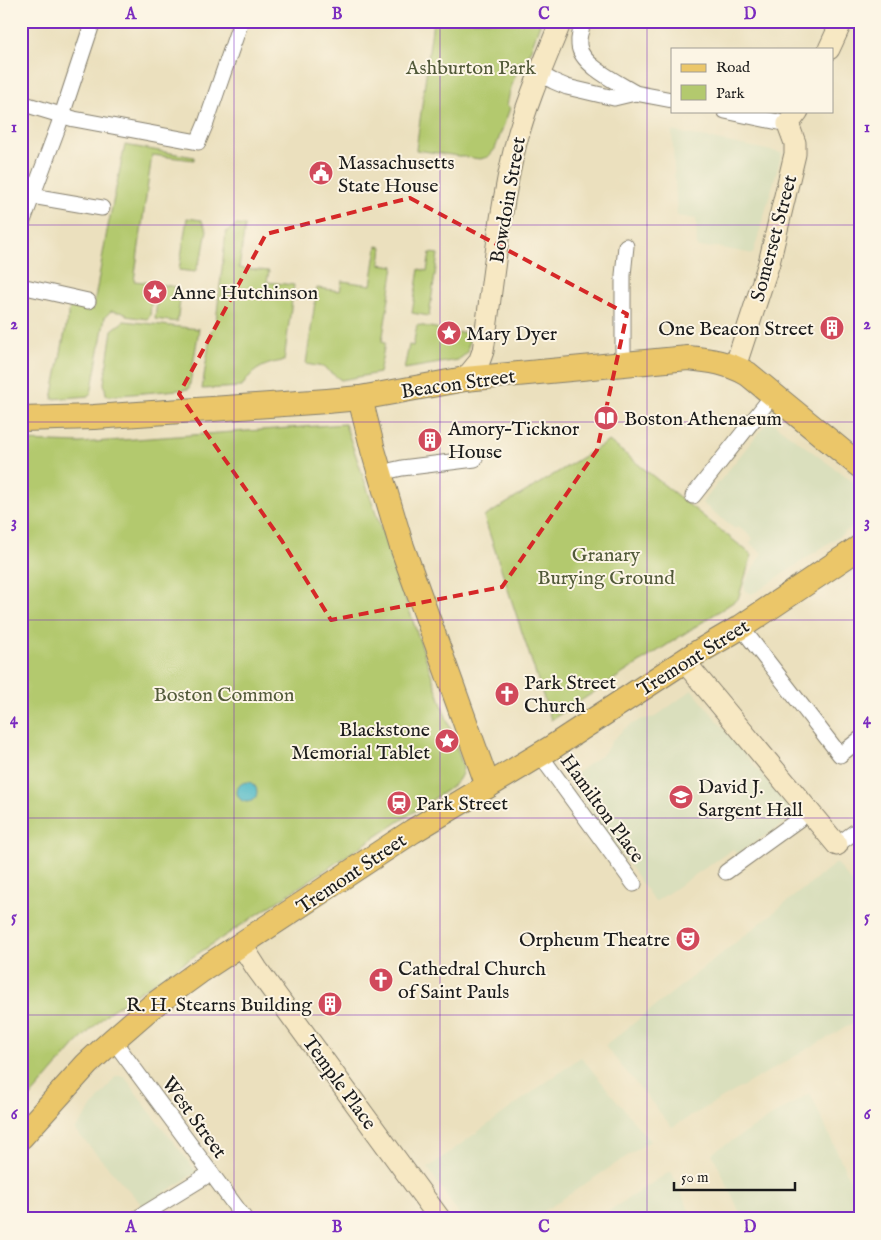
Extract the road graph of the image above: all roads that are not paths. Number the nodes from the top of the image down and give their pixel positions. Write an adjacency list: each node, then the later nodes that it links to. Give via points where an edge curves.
1 (94, 21): 12 (street)
2 (241, 21): 12 (street, via 198,142)
3 (561, 21): 7 (main road, Bowdoin Street)
4 (584, 21): 8 (street, via 578,44 584,59)
5 (842, 21): 6 (main road)
6 (829, 48)
7 (540, 74): 8 (street, via 553,82 614,98); 22 (main road, Bowdoin Street, via 525,112 511,166 483,351 480,362)
8 (635, 93): 9 (street)
9 (671, 100)
10 (21, 102): 12 (street)
11 (735, 112): 13 (street)
12 (62, 115): 14 (street)
13 (793, 118): 21 (main road, Somerset Street, via 795,154 770,263)
14 (32, 196): 15 (street); 16 (street)
15 (102, 208)
16 (21, 226)
17 (626, 246): 20 (street)
18 (21, 286): 19 (street)
19 (88, 300)
20 (623, 364): 21 (main road, Beacon Street, via 688,358); 22 (main road, Beacon Street)
21 (735, 367): 23 (main road, Beacon Street)
22 (465, 380): 24 (main road, Beacon Street)
23 (773, 395): 27 (main road, Beacon Street); 29 (street)
24 (360, 398): 25 (main road, Beacon Street, via 94,417); 28 (main road)
25 (21, 419)
26 (474, 459): 28 (street)
27 (860, 466)
28 (380, 473): 35 (main road, via 401,544)
29 (693, 496)
30 (860, 547): 31 (main road, Tremont Street)
31 (741, 627): 32 (main road, Tremont Street); 33 (street, via 840,755)
32 (684, 661): 34 (main road, Tremont Street); 36 (main road)
33 (860, 739)
34 (540, 755): 35 (main road, Tremont Street); 40 (street, Hamilton Place)
35 (488, 786): 41 (main road, Tremont Street, via 413,831)
36 (810, 812): 38 (main road); 39 (street)
37 (860, 828): 38 (street)
38 (837, 845)
39 (726, 872)
40 (634, 884)
41 (241, 944): 42 (main road, Tremont Street, via 151,1007); 47 (main road, Temple Place)
42 (113, 1040): 43 (main road, Tremont Street); 44 (street, West Street)
43 (21, 1137)
44 (211, 1173): 45 (street); 46 (street, West Street)
45 (136, 1219)
46 (245, 1219)
47 (440, 1219)

